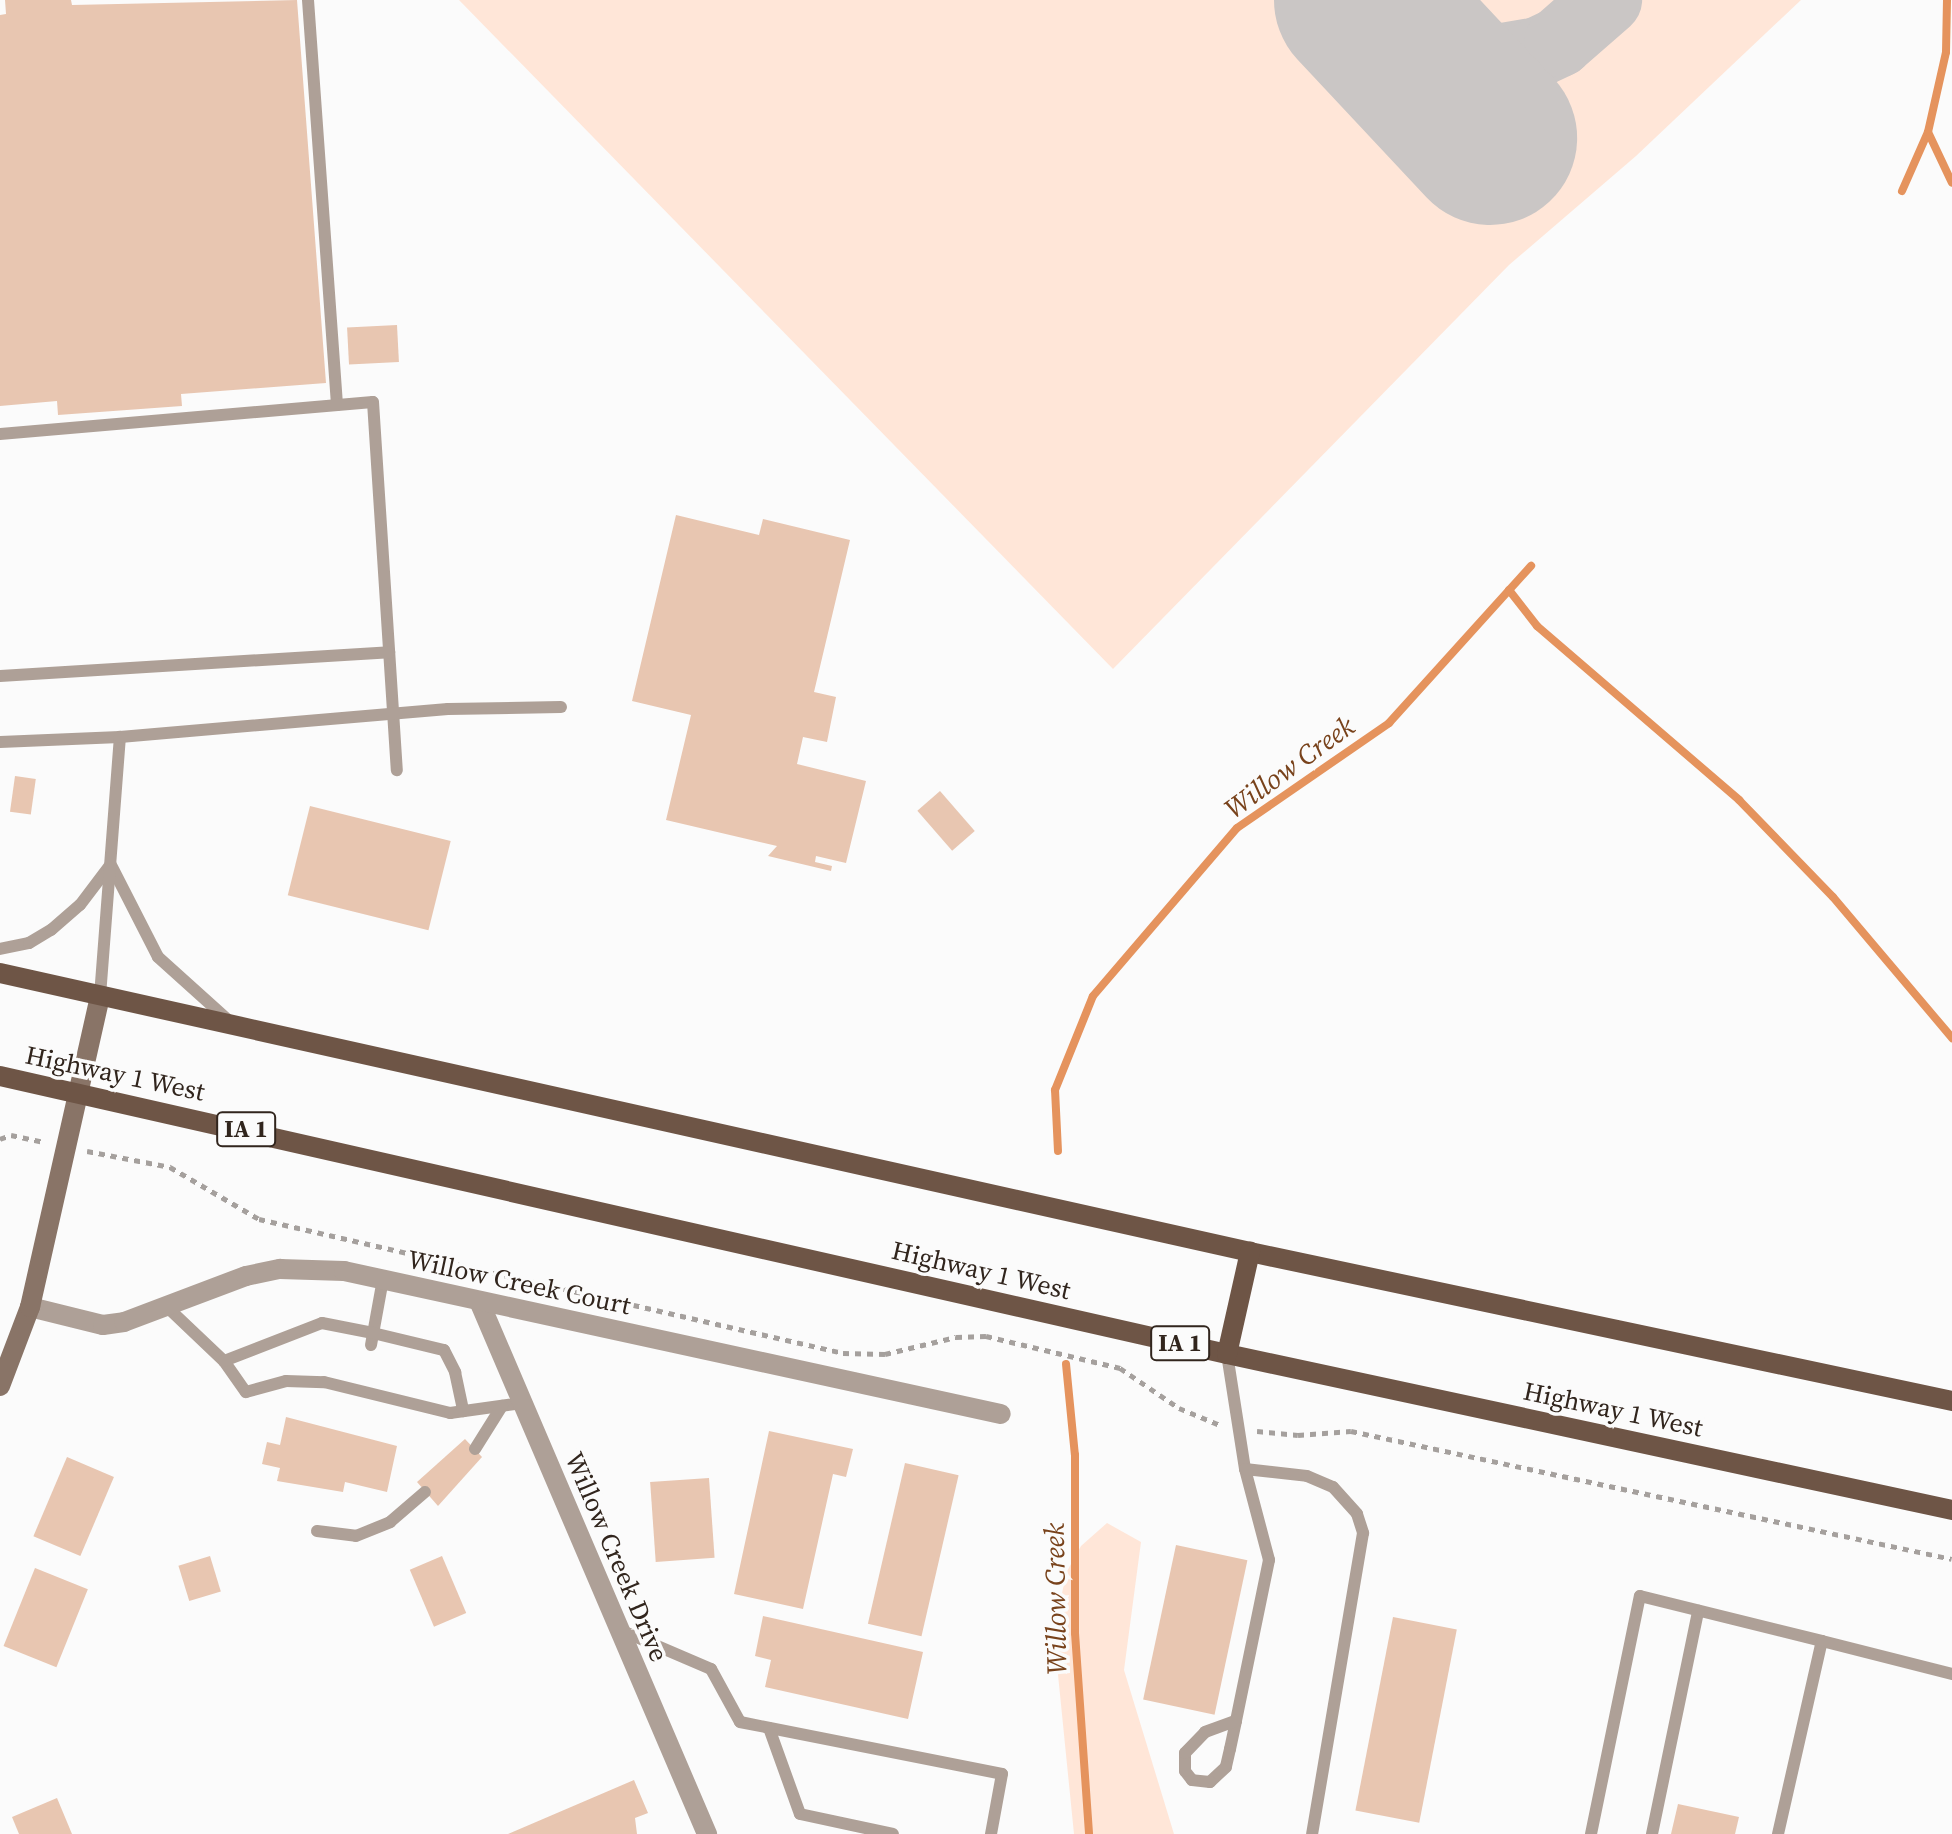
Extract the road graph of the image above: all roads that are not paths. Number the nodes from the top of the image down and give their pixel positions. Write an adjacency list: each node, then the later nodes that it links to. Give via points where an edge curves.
1 (308, 0): 2 (lane)
2 (337, 405): 3 (lane); 4 (lane, via 373,402)
3 (0, 434)
4 (389, 652): 5 (lane); 7 (lane)
5 (0, 676)
6 (561, 707): 7 (lane)
7 (393, 713): 8 (lane); 10 (lane)
8 (120, 737): 9 (lane); 11 (lane)
9 (0, 742)
10 (397, 770)
11 (111, 864): 12 (lane, via 80,905 51,930 29,943); 14 (lane); 15 (lane, via 158,957)
12 (0, 949)
13 (0, 973): 14 (main road)
14 (100, 996): 15 (main road); 17 (street)
15 (235, 1026): 18 (main road)
16 (0, 1076): 17 (main road, Highway 1 West / IA 1)
17 (80, 1092): 22 (street); 24 (main road, Highway 1 West / IA 1)
18 (1250, 1252): 24 (main road); 27 (main road)
19 (383, 1279): 20 (street, Willow Creek Court); 21 (street, Willow Creek Court, via 344,1271 280,1269); 23 (lane)
20 (479, 1301): 28 (street, Willow Creek Drive); 30 (street, Willow Creek Court)
21 (166, 1306): 22 (street, Willow Creek Court, via 103,1325); 25 (lane)
22 (30, 1307): 26 (street)
23 (372, 1339): 25 (lane, via 322,1323); 29 (lane, via 444,1350)
24 (1227, 1354): 32 (lane); 34 (main road, Highway 1 West / IA 1)
25 (224, 1361): 29 (lane, via 246,1392 286,1381 324,1382 440,1412)
26 (0, 1386)
27 (1952, 1401)
28 (512, 1405): 29 (lane); 31 (lane); 37 (street, Willow Creek Drive)
29 (463, 1411)
30 (1001, 1414)
31 (475, 1449)
32 (1245, 1469): 40 (lane, via 1269,1560); 45 (lane, via 1307,1476 1333,1487 1357,1514 1363,1533)
33 (425, 1492): 35 (lane, via 390,1522 356,1536)
34 (1952, 1510)
35 (317, 1531)
36 (1698, 1611): 38 (lane); 46 (lane, via 1640,1596); 47 (lane)
37 (620, 1630): 41 (lane, via 711,1669 740,1722); 42 (street, Willow Creek Drive)
38 (1822, 1641): 39 (lane); 48 (lane)
39 (1952, 1674)
40 (1236, 1721): 40 (lane, via 1205,1732 1185,1753 1185,1771 1192,1780 1210,1782 1226,1767)
41 (769, 1728): 43 (lane, via 800,1814); 44 (lane, via 1002,1774)
42 (707, 1834)
43 (893, 1834)
44 (991, 1834)
45 (1312, 1834)
46 (1591, 1834)
47 (1652, 1834)
48 (1778, 1834)

